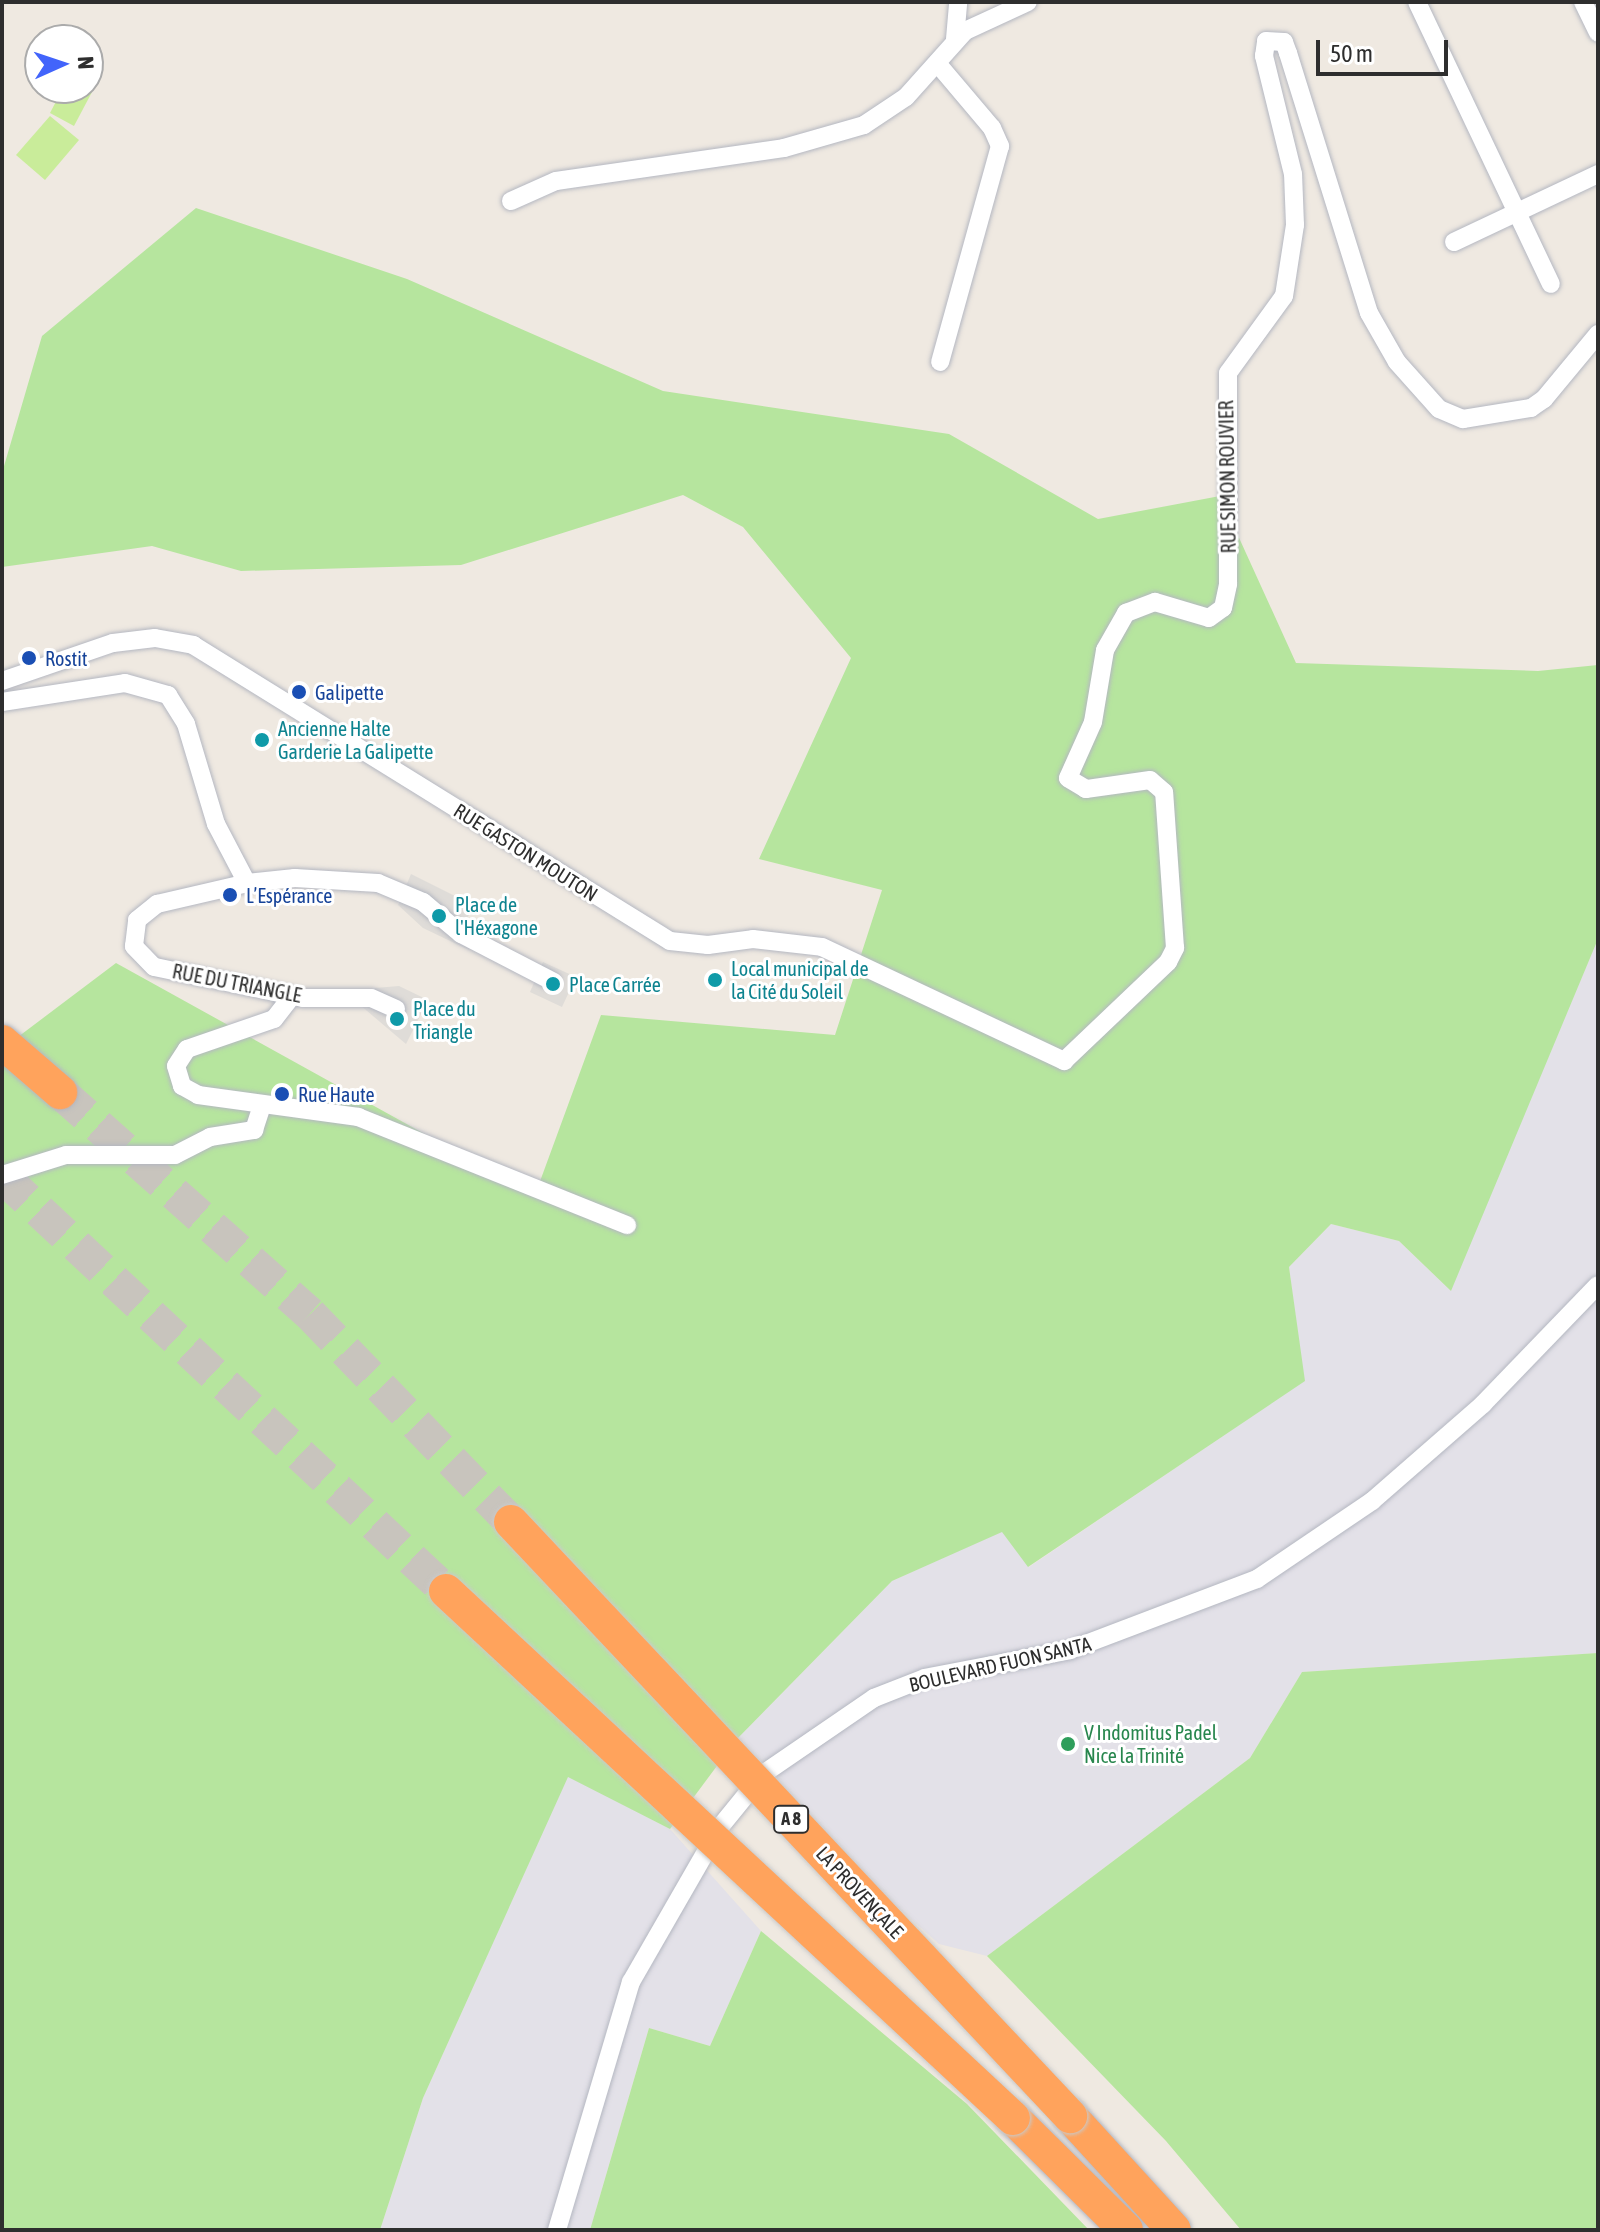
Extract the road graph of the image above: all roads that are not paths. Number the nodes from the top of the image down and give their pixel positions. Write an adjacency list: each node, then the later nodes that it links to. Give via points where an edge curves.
1 (958, 2): 6 (street)
2 (1028, 2): 6 (street)
3 (1417, 2): 10 (street)
4 (1583, 2): 5 (street)
5 (1598, 33)
6 (955, 39): 7 (street)
7 (937, 63): 9 (street, via 890,111 870,122 784,148 556,181); 14 (street, via 992,128 1000,146)
8 (1598, 174): 10 (street)
9 (511, 201)
10 (1518, 213): 11 (street); 12 (street)
11 (1454, 242)
12 (1551, 284)
13 (1598, 334): 22 (street, RUE SIMON ROUVIER, via 1531,408 1463,419 1439,409 1397,362 1369,313 1288,53 1277,39 1266,41 1264,56 1293,174 1295,225 1284,296 1228,373 1228,584 1223,608 1209,618 1155,602 1126,613 1105,650 1093,722 1068,778 1086,789 1150,780 1164,792 1175,948 1168,962)
14 (940, 362)
15 (2, 681): 22 (street, RUE GASTON MOUTON, via 113,643 155,638 193,645 670,941 708,945 764,939 822,947)
16 (2, 702): 17 (street, via 125,683 168,695 186,724 216,824)
17 (247, 883): 18 (street, via 295,878 378,883 423,902 461,934); 19 (street, RUE DU TRIANGLE, via 144,910 133,933 134,946 154,967)
18 (552, 981)
19 (292, 996): 20 (street, RUE DU TRIANGLE, via 371,998); 24 (street, via 274,1019 197,1043 179,1056 176,1066 188,1092)
20 (396, 1009)
21 (2, 1042): 23 (highway)
22 (1064, 1061)
23 (60, 1092)
24 (262, 1106): 25 (street, via 254,1130 210,1137 175,1155 66,1155); 26 (street, via 358,1117)
25 (2, 1175)
26 (627, 1225)
27 (1598, 1285): 30 (street, BOULEVARD FUON SANTA, via 1483,1404 1384,1492 1269,1571 1107,1638 925,1678 874,1698 763,1774 720,1827 631,1982)
28 (511, 1522): 32 (highway, LA PROVENÇALE / A 8, bridge)
29 (446, 1591): 31 (highway, bridge, via 1013,2118)
30 (557, 2230)
31 (1126, 2230)
32 (1174, 2230)

